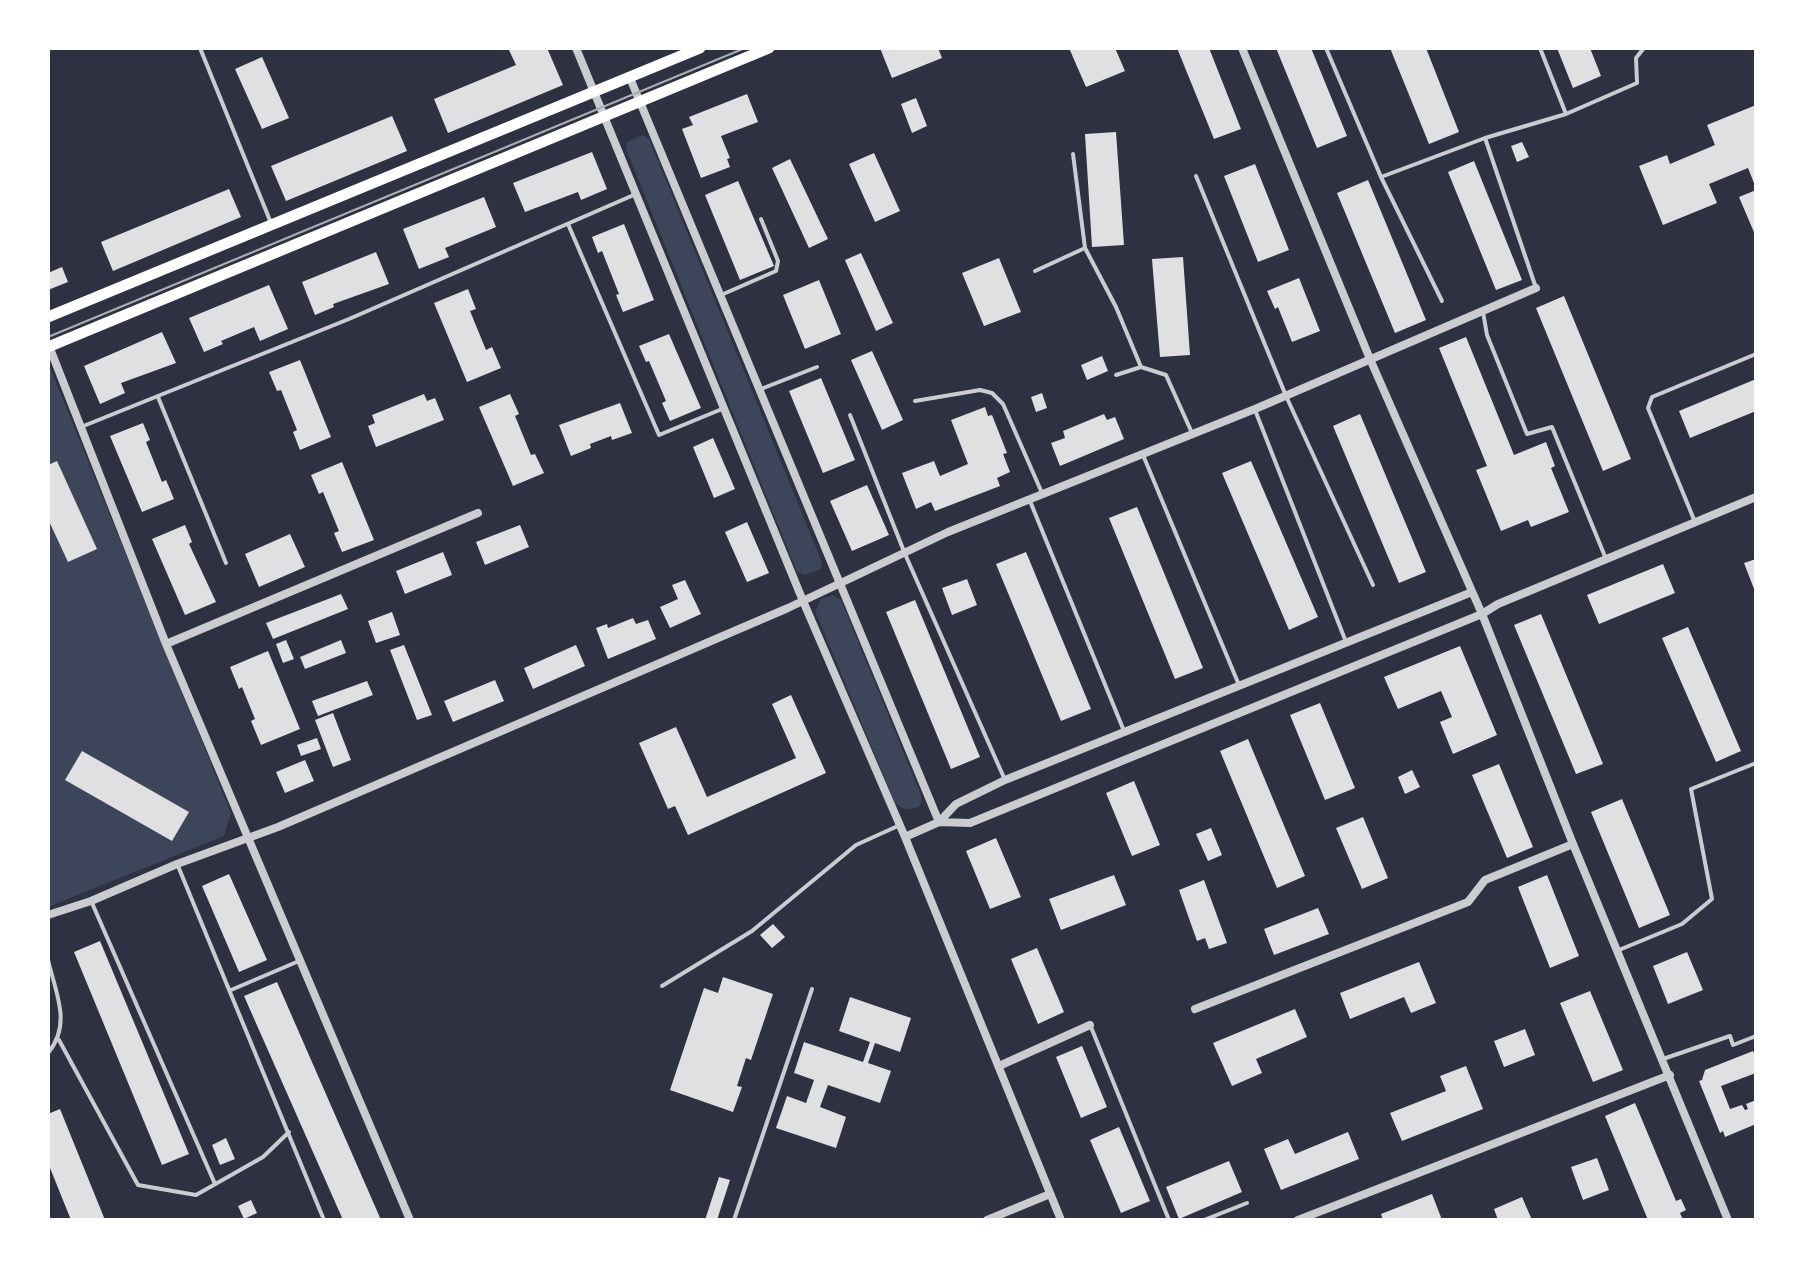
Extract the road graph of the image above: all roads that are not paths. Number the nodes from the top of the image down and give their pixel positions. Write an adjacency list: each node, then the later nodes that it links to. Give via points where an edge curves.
1 (200, 48): 21 (lane)
2 (576, 48): 10 (street)
3 (700, 48): 9 (main road)
4 (769, 48): 11 (main road)
5 (1242, 48): 31 (street)
6 (1326, 48): 17 (lane)
7 (1540, 48): 12 (lane)
8 (1644, 48): 12 (lane, via 1636,58 1637,83)
9 (630, 78): 10 (main road); 11 (street)
10 (594, 92): 13 (street); 21 (main road)
11 (639, 101): 13 (main road); 25 (street)
12 (1566, 114): 14 (lane)
13 (604, 116): 18 (street); 29 (main road)
14 (1485, 138): 17 (lane); 24 (lane)
15 (1073, 154): 22 (lane)
16 (1196, 176): 36 (lane)
17 (1381, 177): 26 (lane)
18 (636, 194): 20 (lane); 39 (street)
19 (761, 219): 25 (lane, via 778,261 776,271)
20 (568, 224): 37 (lane); 39 (lane, via 659,435)
21 (271, 225): 28 (main road)
22 (1085, 248): 23 (lane); 33 (lane)
23 (1035, 271)
24 (1536, 288): 27 (street)
25 (719, 296): 35 (street)
26 (1442, 301)
27 (1482, 309): 31 (street); 51 (lane, via 1487,335 1527,434 1552,427)
28 (48, 317)
29 (48, 347): 42 (street)
30 (1756, 354): 49 (lane, via 1648,401)
31 (1370, 359): 36 (street); 55 (street)
32 (817, 367): 35 (lane)
33 (1141, 367): 34 (lane); 43 (lane, via 1166,375)
34 (1116, 375)
35 (759, 390): 53 (street)
36 (1286, 396): 40 (street); 54 (lane)
37 (158, 397): 42 (lane); 52 (lane)
38 (915, 401): 45 (lane, via 980,390 992,393 1003,404)
39 (724, 409): 56 (street)
40 (1255, 409): 43 (street); 58 (lane)
41 (850, 415): 50 (lane)
42 (81, 427): 59 (street)
43 (1193, 435): 44 (street)
44 (1143, 455): 45 (street); 60 (lane)
45 (1043, 496): 47 (street)
46 (1756, 497): 49 (street)
47 (1030, 501): 50 (street); 61 (lane)
48 (478, 513): 59 (street)
49 (1695, 522): 51 (street)
50 (905, 554): 53 (street); 63 (lane)
51 (1607, 560): 57 (street)
52 (226, 563)
53 (840, 584): 56 (street); 64 (street)
54 (1373, 585)
55 (1472, 592): 57 (street); 58 (street)
56 (803, 601): 65 (street); 67 (street)
57 (1482, 614): 64 (street, via 970,823); 68 (street)
58 (1346, 642): 60 (street)
59 (166, 644): 67 (street)
60 (1239, 686): 61 (street)
61 (1124, 731): 63 (street)
62 (1756, 763): 72 (lane, via 1691,789 1712,899 1682,924)
63 (1005, 780): 64 (street, via 956,804)
64 (939, 822): 66 (street)
65 (900, 825): 66 (street); 75 (lane, via 856,845 752,931)
66 (905, 837): 84 (street)
67 (249, 838): 69 (street); 74 (street)
68 (1573, 844): 72 (street); 78 (street, via 1485,880 1468,902)
69 (177, 864): 70 (street); 77 (lane)
70 (91, 901): 71 (street); 87 (lane)
71 (48, 915)
72 (1618, 951): 83 (street)
73 (48, 960): 81 (lane, via 62,1023)
74 (300, 961): 77 (lane); 91 (street)
75 (662, 986)
76 (812, 989): 92 (lane)
77 (231, 990): 86 (lane)
78 (1195, 1009)
79 (1090, 1025): 84 (street); 95 (lane)
80 (1756, 1036): 83 (lane, via 1733,1045 1730,1036)
81 (59, 1040): 82 (lane); 87 (lane, via 138,1185 196,1195)
82 (48, 1053)
83 (1663, 1059): 85 (street)
84 (999, 1066): 88 (street)
85 (1670, 1075): 97 (street); 98 (street)
86 (289, 1132): 87 (lane, via 263,1157); 90 (lane)
87 (215, 1184)
88 (1050, 1194): 93 (street); 94 (street)
89 (1247, 1203): 96 (lane)
90 (324, 1220)
91 (410, 1220)
92 (734, 1220)
93 (987, 1220)
94 (1061, 1220)
95 (1169, 1220)
96 (1204, 1220)
97 (1298, 1220)
98 (1728, 1220)

